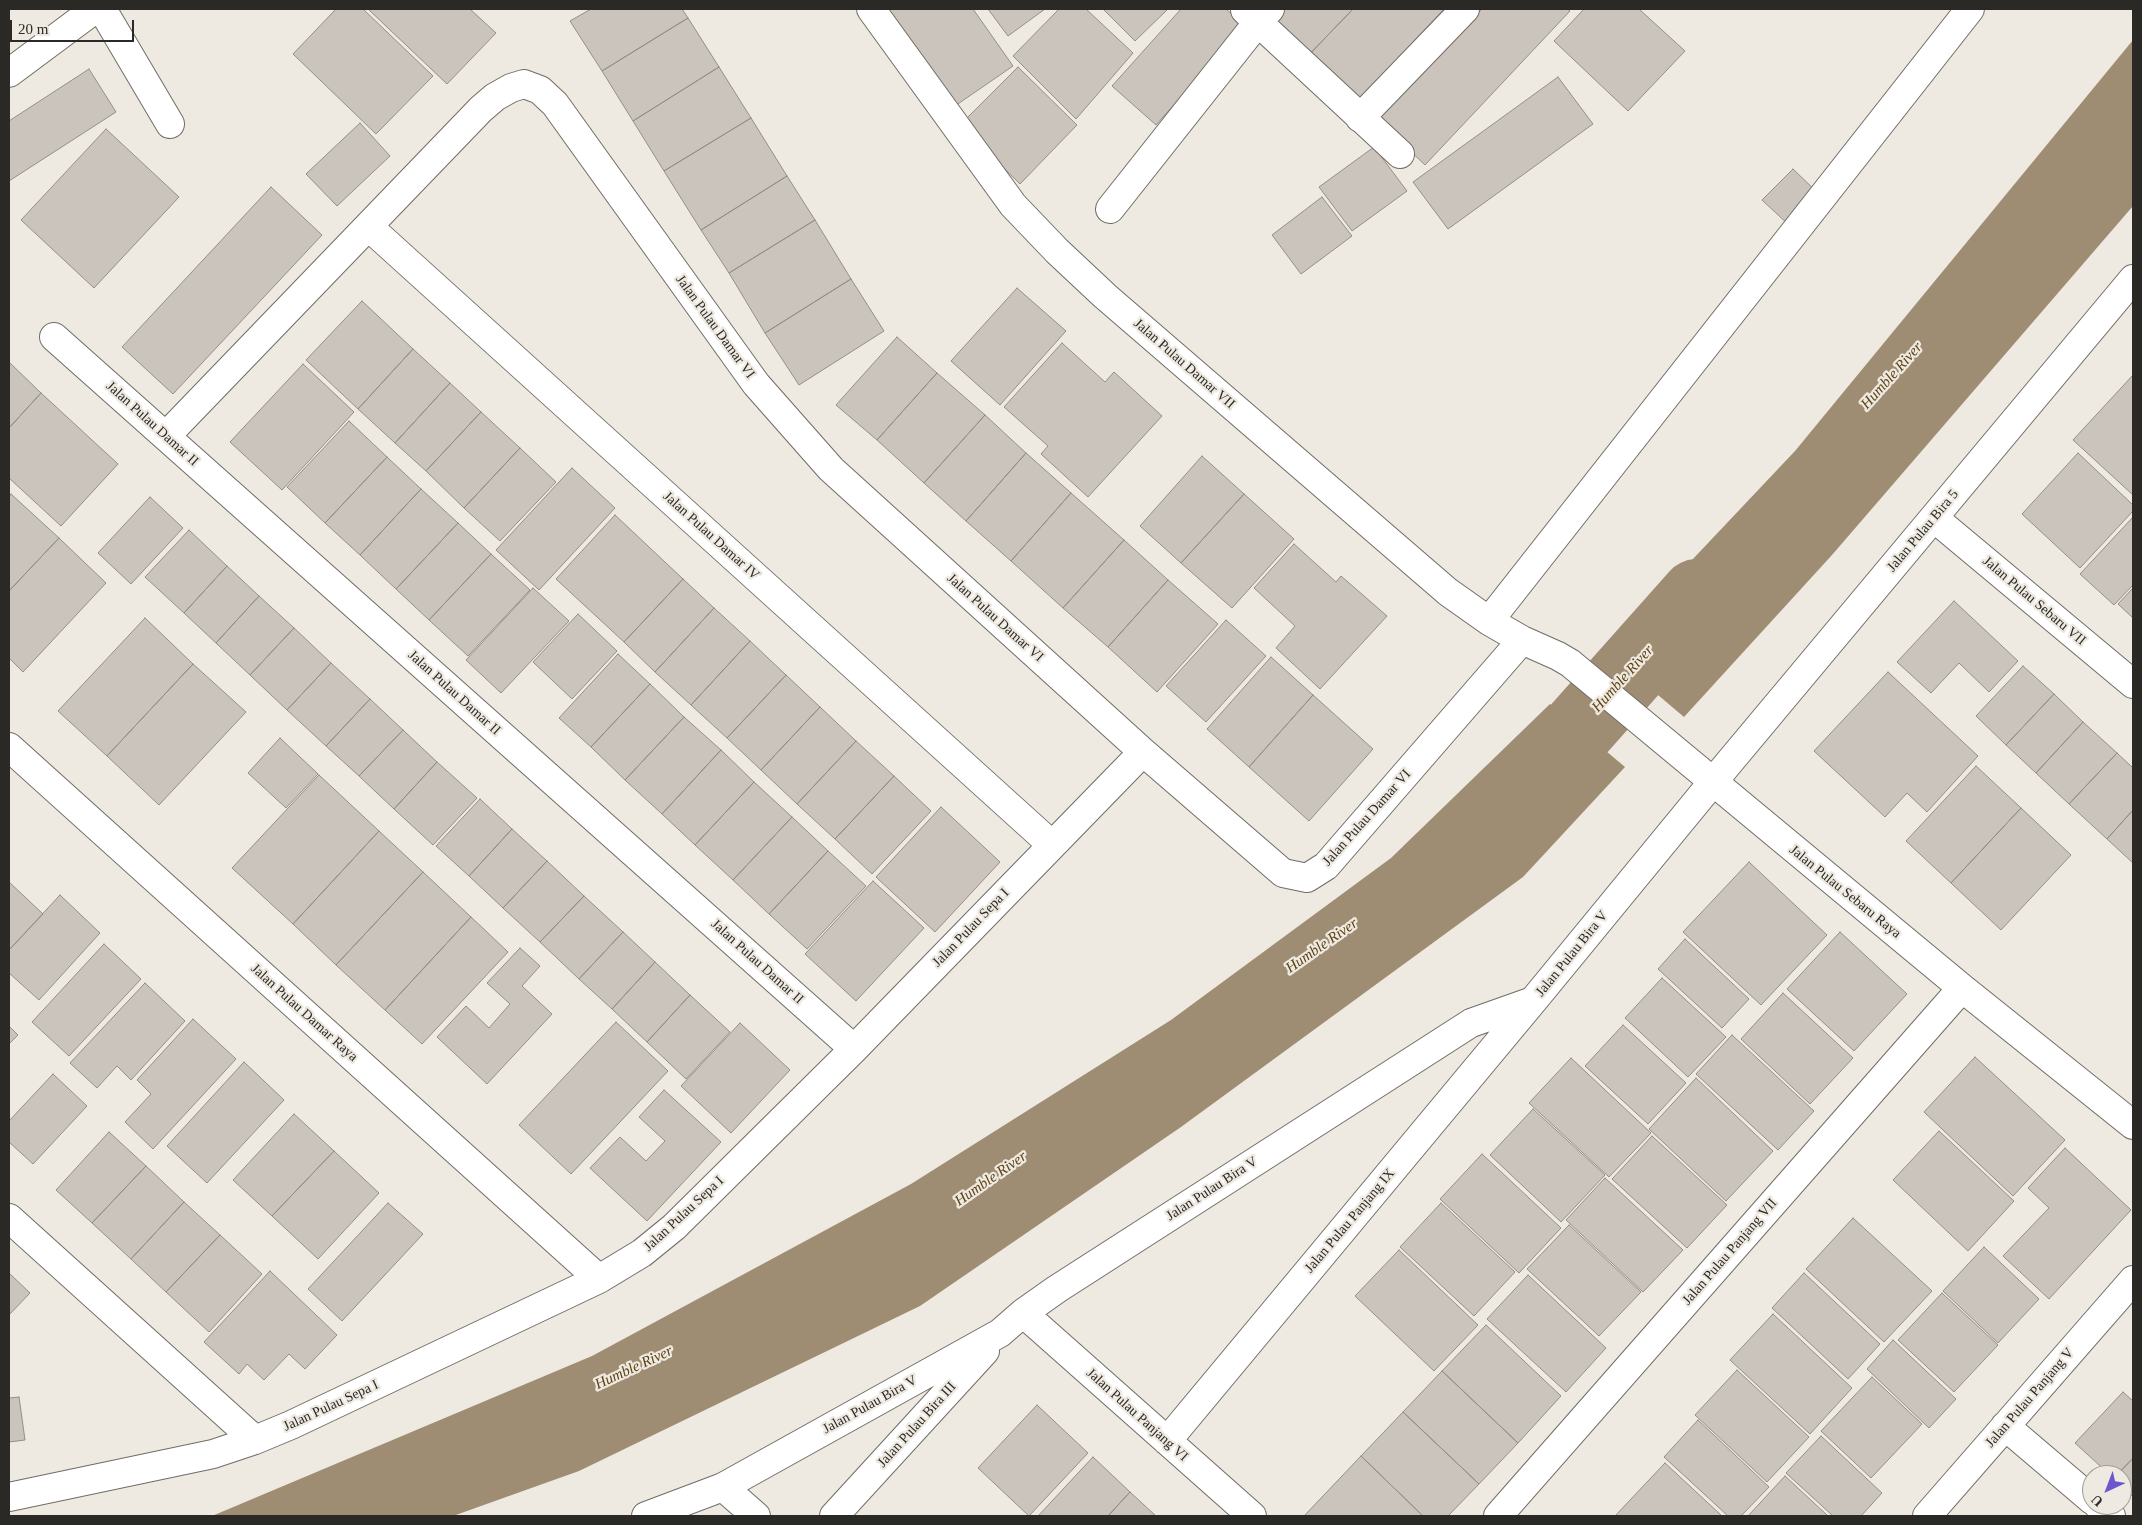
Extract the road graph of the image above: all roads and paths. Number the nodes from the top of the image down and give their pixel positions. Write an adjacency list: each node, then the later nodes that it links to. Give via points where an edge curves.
1 (95, 9): 7 (street)
2 (102, 9): 9 (street)
3 (871, 9): 17 (street, Jalan Pulau Damar VII, via 1012,205 1057,252 1448,592)
4 (1465, 9): 8 (street)
5 (1970, 9): 17 (street)
6 (1257, 13): 8 (street); 11 (street)
7 (9, 73)
8 (1360, 118): 10 (street)
9 (170, 124)
10 (1400, 154)
11 (1110, 209)
12 (369, 226): 15 (street); 22 (street, Jalan Pulau Damar VI, via 495,97 524,84 540,90 555,104 756,384 831,468); 24 (street, Jalan Pulau Damar IV)
13 (2128, 297): 16 (street, Jalan Pulau Bira 5)
14 (54, 337): 15 (street, Jalan Pulau Damar II)
15 (166, 436): 27 (street, Jalan Pulau Damar II)
16 (1934, 518): 20 (street, Jalan Pulau Sebaru VII); 23 (street, Jalan Pulau Bira 5)
17 (1489, 621): 18 (street, Jalan Pulau Damar VII)
18 (1522, 640): 19 (street, Jalan Pulau Damar VII); 22 (street, Jalan Pulau Damar VI, via 1326,866 1307,878 1283,873)
19 (1564, 660): 23 (street, Jalan Pulau Sebaru Raya)
20 (2133, 684)
21 (9, 747): 30 (street, Jalan Pulau Damar Raya)
22 (1143, 752): 24 (street, Jalan Pulau Sepa I)
23 (1712, 783): 25 (street, Jalan Pulau Sebaru Raya); 26 (street, Jalan Pulau Bira V)
24 (1052, 845): 27 (street, Jalan Pulau Sepa I)
25 (1962, 988): 28 (street, Jalan Pulau Sebaru Raya); 44 (street, Jalan Pulau Panjang VII)
26 (1533, 1001): 32 (street, Jalan Pulau Bira V, via 1472,1023 1057,1288); 36 (street, Jalan Pulau Panjang IX)
27 (854, 1049): 30 (street, Jalan Pulau Sepa I, via 674,1227 642,1253)
28 (2133, 1126)
29 (9, 1218): 35 (street)
30 (599, 1279): 35 (street, Jalan Pulau Sepa I)
31 (2133, 1280): 34 (street, Jalan Pulau Panjang V)
32 (1023, 1313): 33 (street, Jalan Pulau Bira V); 36 (street, Jalan Pulau Panjang VI)
33 (1000, 1333): 37 (street, Jalan Pulau Bira V); 42 (street, Jalan Pulau Bira III)
34 (2006, 1426): 38 (street); 45 (street, Jalan Pulau Panjang V)
35 (255, 1440): 39 (street, Jalan Pulau Sepa I, via 213,1454)
36 (1167, 1441): 43 (street, Jalan Pulau Panjang VI)
37 (723, 1487): 40 (street, Jalan Pulau Bira V); 41 (street)
38 (2082, 1491)
39 (9, 1497)
40 (646, 1516)
41 (756, 1516)
42 (834, 1516)
43 (1252, 1516)
44 (1498, 1516)
45 (1927, 1516)

